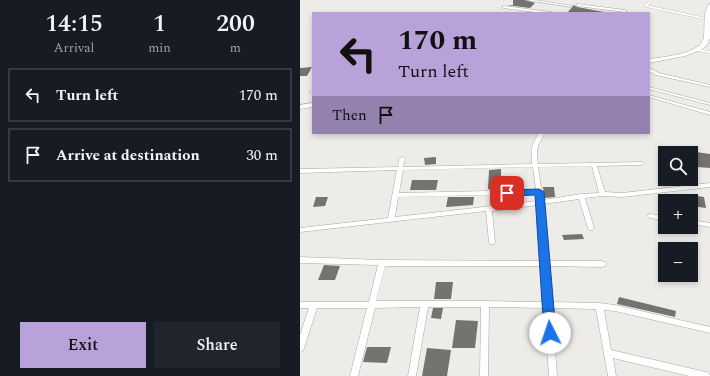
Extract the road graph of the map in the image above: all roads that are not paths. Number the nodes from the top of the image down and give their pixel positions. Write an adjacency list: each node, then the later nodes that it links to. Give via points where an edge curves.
1 (528, 0): 4 (street)
2 (650, 0): 12 (lane, via 646,6)
3 (708, 0): 12 (main road, via 702,11)
4 (543, 1): 7 (street); 11 (street)
5 (578, 5): 9 (street)
6 (710, 5): 12 (main road)
7 (571, 6)
8 (504, 7): 11 (street)
9 (607, 11): 10 (street)
10 (625, 11)
11 (531, 12)
12 (706, 16): 13 (main road); 16 (main road, via 701,39 694,48)
13 (708, 32): 14 (main road, via 705,44)
14 (697, 50): 15 (lane); 17 (main road, via 678,56)
15 (710, 52)
16 (650, 59)
17 (650, 59)
18 (650, 70): 19 (street, via 658,74)
19 (710, 86)
20 (650, 88): 22 (street)
21 (650, 96): 25 (street)
22 (710, 104)
23 (312, 105): 24 (main road)
24 (300, 107)
25 (710, 114)
26 (541, 134): 30 (street, via 535,144)
27 (402, 160): 31 (street)
28 (641, 163): 29 (street)
29 (594, 164): 30 (street); 35 (street)
30 (536, 166): 31 (street); 34 (street)
31 (401, 169): 32 (street); 36 (street)
32 (300, 171)
33 (710, 185): 35 (street, via 622,195)
34 (539, 192): 36 (street); 38 (street)
35 (602, 194): 37 (street)
36 (397, 195): 42 (street)
37 (581, 196): 38 (street); 45 (street)
38 (540, 202): 39 (street); 51 (street)
39 (489, 209): 42 (street); 47 (street)
40 (651, 216): 41 (street)
41 (658, 217)
42 (391, 220): 46 (street)
43 (698, 223): 44 (street)
44 (710, 225)
45 (591, 228)
46 (300, 230)
47 (492, 242)
48 (300, 260): 49 (street)
49 (382, 263): 51 (street); 57 (street)
50 (602, 264): 51 (street)
51 (545, 265): 54 (street)
52 (426, 304): 53 (street); 57 (street); 63 (street)
53 (485, 304): 54 (street); 64 (street)
54 (548, 304): 58 (street); 65 (street)
55 (300, 305): 56 (street)
56 (314, 305): 57 (street); 60 (street)
57 (373, 305): 62 (street)
58 (599, 306): 59 (street); 61 (street)
59 (710, 330)
60 (300, 348)
61 (608, 353): 66 (street); 67 (street)
62 (354, 376)
63 (412, 376)
64 (484, 376)
65 (553, 376)
66 (612, 376)
67 (706, 376)

